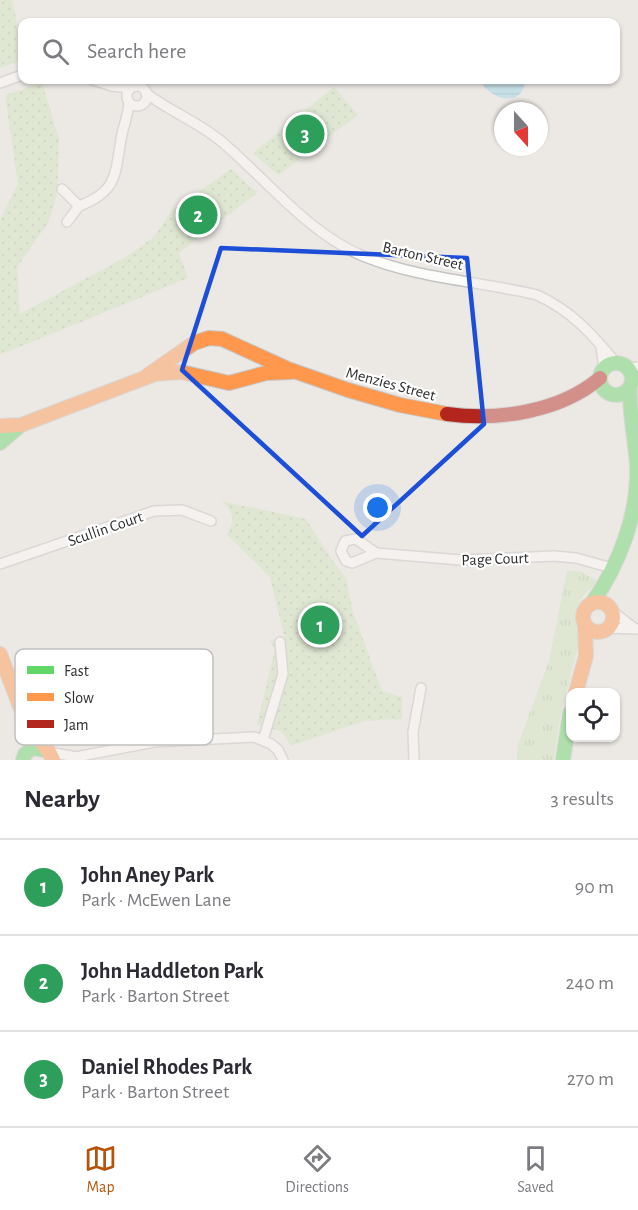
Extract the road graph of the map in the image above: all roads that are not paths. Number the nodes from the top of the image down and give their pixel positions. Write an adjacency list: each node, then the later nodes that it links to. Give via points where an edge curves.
1 (18, 76): 2 (street)
2 (0, 83)
3 (106, 84): 4 (street)
4 (112, 86): 5 (street); 7 (street)
5 (131, 88): 6 (street, via 140,87); 7 (street, via 128,92)
6 (146, 93): 7 (street, via 146,100); 8 (street, Barton Street)
7 (134, 103): 8 (street, Barton Street); 10 (street, via 110,186 96,199)
8 (162, 105): 13 (street, Barton Street, via 222,142 317,229 347,249 397,269 537,295 583,325)
9 (62, 189): 10 (street)
10 (79, 206): 11 (street)
11 (68, 222)
12 (299, 374): 14 (street, Menzies Street, via 271,373 230,382 181,372); 14 (street, Menzies Street, via 218,338 190,345); 15 (street, Menzies Street, via 389,403 449,415 526,411)
13 (623, 374): 15 (street, Menzies Street); 16 (street, Menzies Street, via 622,394); 16 (street, via 601,383); 17 (street)
14 (148, 375): 18 (street, Menzies Street)
15 (580, 393): 16 (street, Menzies Street)
16 (609, 393): 17 (street)
17 (630, 421): 22 (street)
18 (21, 425): 19 (street, Menzies Street); 21 (street, Menzies Street)
19 (0, 426)
20 (0, 435): 21 (street)
21 (0, 442)
22 (637, 492): 26 (street, via 627,534)
23 (211, 521): 25 (street, Scullin Court, via 182,510 154,512)
24 (376, 553): 26 (street, Page Court, via 461,560 554,556)
25 (0, 564)
26 (612, 568): 27 (street)
27 (607, 582): 28 (street); 29 (street)
28 (592, 603): 29 (street, via 601,602); 30 (street, via 583,613)
29 (610, 610): 31 (street, via 612,619); 32 (street)
30 (585, 626): 31 (street, via 596,632); 35 (street)
31 (605, 629): 32 (street); 35 (street)
32 (636, 629)
33 (280, 642): 41 (street, via 283,674)
34 (0, 654): 38 (street)
35 (586, 656): 37 (street)
36 (421, 688): 47 (street, via 414,724)
37 (577, 688)
38 (15, 693)
39 (566, 733): 48 (street)
40 (213, 739): 41 (street)
41 (263, 740): 46 (street, via 278,750)
42 (139, 745): 45 (street)
43 (50, 754): 44 (street, via 37,747); 45 (street)
44 (22, 758)
45 (73, 758)
46 (283, 760)
47 (414, 760)
48 (563, 760)

